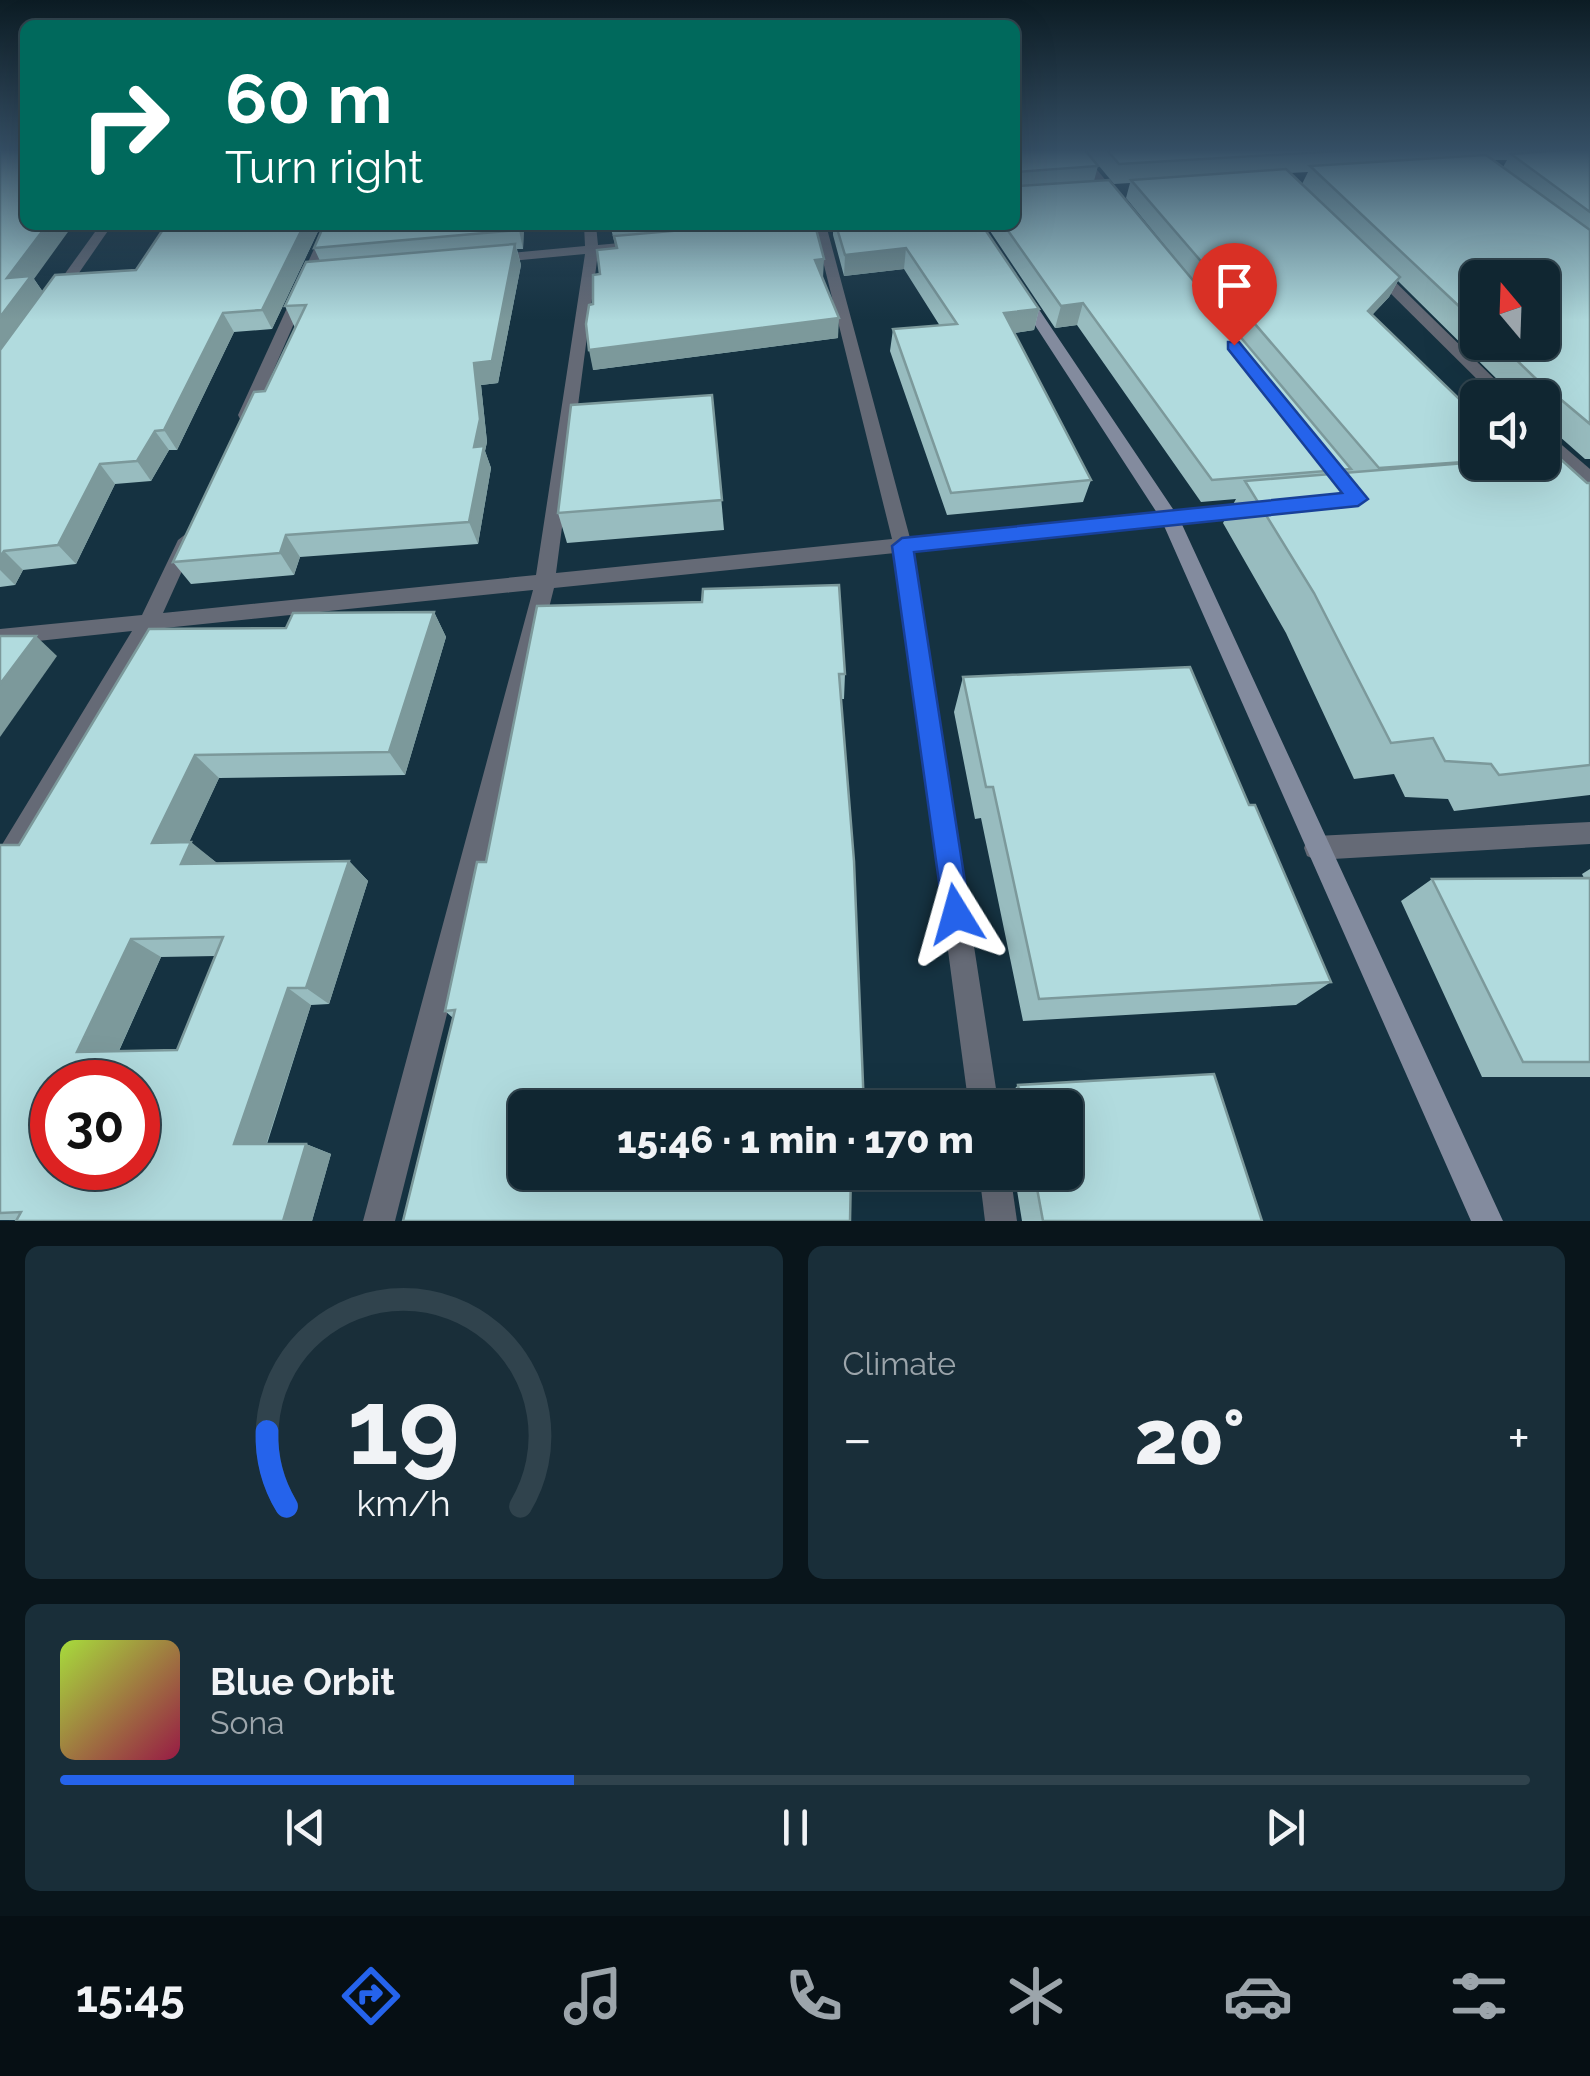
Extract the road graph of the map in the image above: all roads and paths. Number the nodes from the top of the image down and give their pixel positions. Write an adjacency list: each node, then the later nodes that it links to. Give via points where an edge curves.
1 (1121, 206): 2 (street)
2 (1134, 222)
3 (103, 230): 12 (street)
4 (330, 230): 14 (street, via 319,275)
5 (590, 230): 8 (street)
6 (819, 230): 20 (street)
7 (649, 244): 8 (street)
8 (592, 250): 9 (street); 21 (street)
9 (480, 260)
10 (1368, 262): 13 (street)
11 (1008, 274): 18 (street)
12 (54, 300)
13 (1488, 380)
14 (237, 432)
15 (1560, 453): 16 (street)
16 (1584, 481)
17 (1282, 506): 18 (street)
18 (1170, 518): 20 (street); 25 (street)
19 (197, 519): 22 (street)
20 (902, 546): 21 (street); 27 (street)
21 (545, 583): 22 (street); 29 (street)
22 (148, 623): 23 (street); 26 (street)
23 (0, 636)
24 (1590, 833): 25 (street)
25 (1316, 848): 31 (street)
26 (0, 872)
27 (981, 1090)
28 (997, 1190): 30 (street)
29 (379, 1221)
30 (1001, 1221)
31 (1488, 1221)

